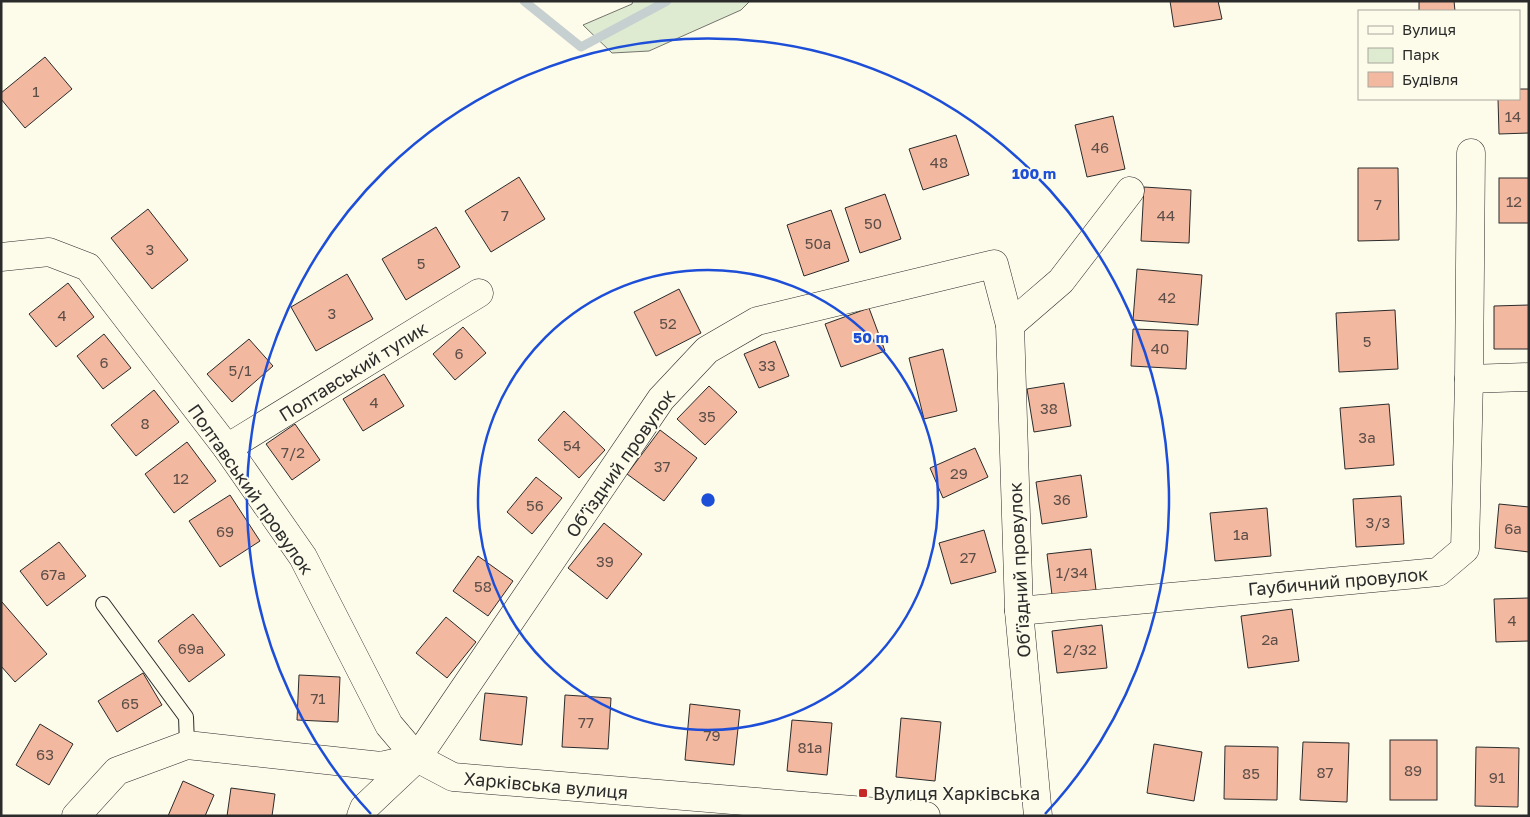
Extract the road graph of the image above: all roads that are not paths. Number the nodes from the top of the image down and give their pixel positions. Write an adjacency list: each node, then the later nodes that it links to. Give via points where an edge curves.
1 (1470, 153): 7 (street, Гаубичний провулок)
2 (1130, 191): 5 (street, via 1061,281)
3 (1, 257): 8 (street, Полтавський провулок, via 50,252 88,267)
4 (479, 293): 8 (street, Полтавський тупик)
5 (1010, 325): 10 (street, Обʼїздний провулок); 12 (street, Обʼїздний провулок, via 994,264 757,321 707,350 661,399)
6 (1529, 377): 7 (street)
7 (1469, 379): 10 (street, Гаубичний провулок, via 1465,549 1438,572)
8 (227, 448): 12 (street, Полтавський провулок, via 303,557 389,725)
9 (103, 604): 11 (lane, via 186,717)
10 (1019, 611): 16 (street, Обʼїздний провулок)
11 (187, 745): 12 (street, via 381,766); 13 (street, via 117,771)
12 (416, 758): 14 (street, via 364,808); 15 (street, Харківська вулиця, via 453,777)
13 (76, 816)
14 (361, 816)
15 (926, 816)
16 (1038, 816)

